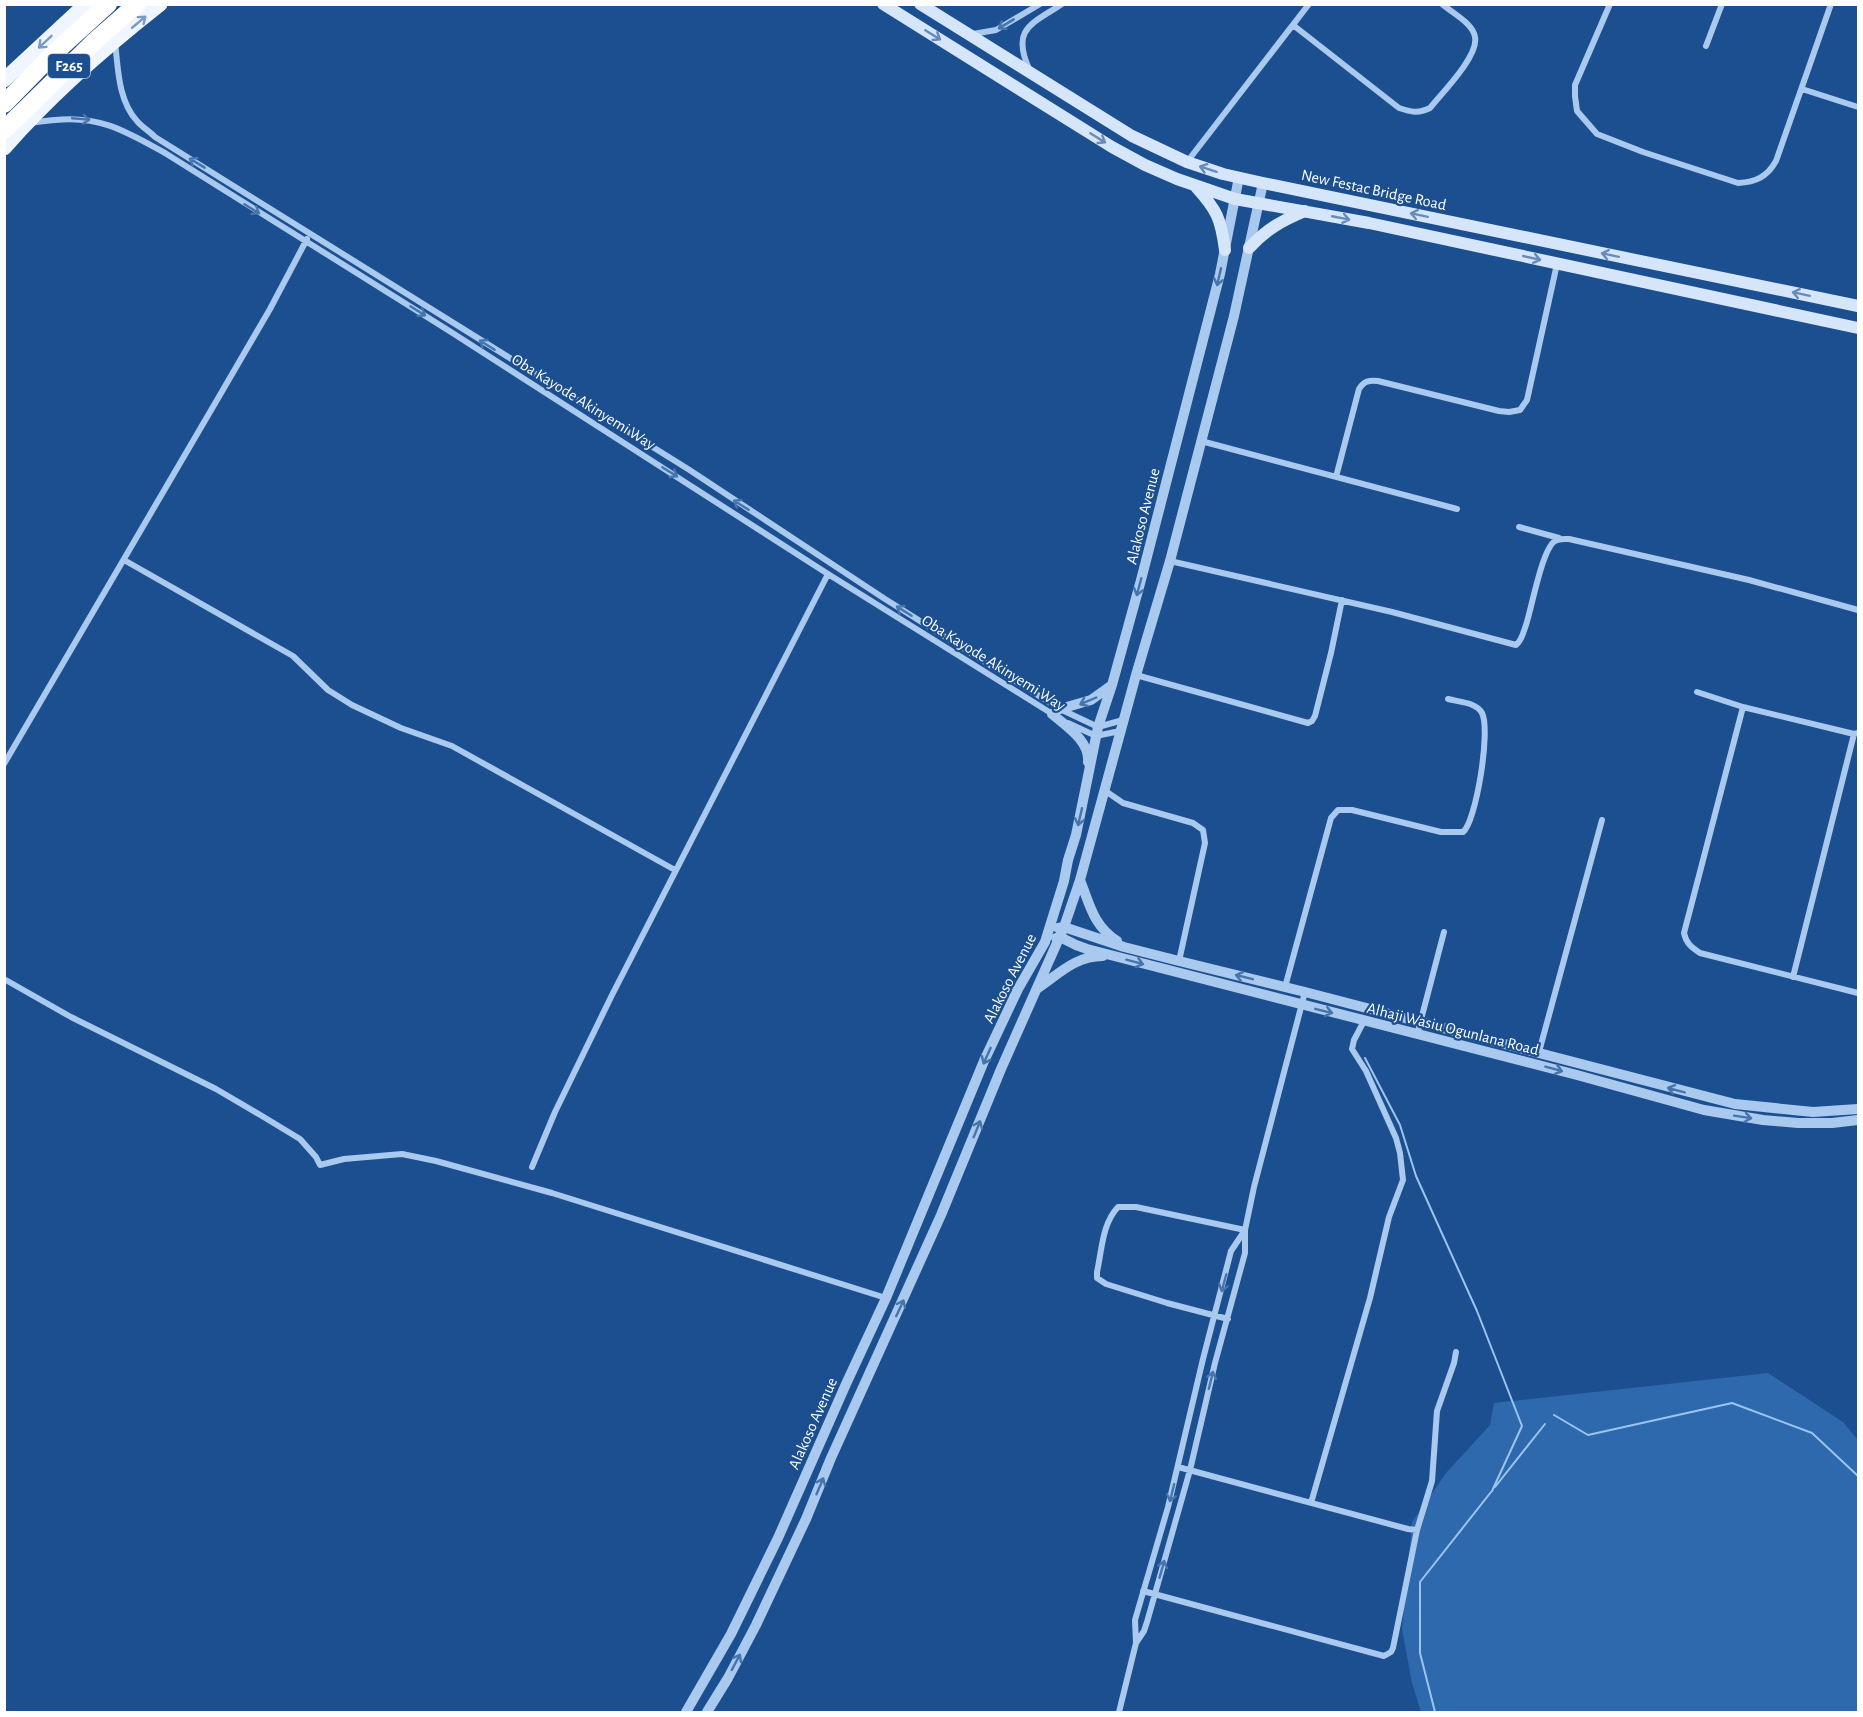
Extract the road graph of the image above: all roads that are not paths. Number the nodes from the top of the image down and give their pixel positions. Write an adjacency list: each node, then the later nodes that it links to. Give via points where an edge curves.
1 (86, 4): 19 (main road, one-way to 19)
2 (108, 4): 21 (highway, F265)
3 (137, 4): 24 (highway, F265)
4 (160, 4): 16 (main road, one-way to 4)
5 (883, 4): 29 (main road, one-way to 29, via 1112,147)
6 (920, 4): 15 (main road, New Festac Bridge Road)
7 (1040, 4): 15 (street, one-way to 15, via 996,30)
8 (1062, 4): 18 (street, via 1027,27 1022,36)
9 (1309, 4): 14 (street)
10 (1442, 4): 14 (street, via 1470,27 1476,38 1467,62 1423,112 1399,108)
11 (1610, 4): 20 (street, via 1575,86 1577,111 1597,134 1728,180 1750,182 1770,172)
12 (1722, 4): 17 (street)
13 (1831, 4): 20 (street)
14 (1293, 25): 26 (street)
15 (970, 34): 18 (main road, New Festac Bridge Road)
16 (115, 42): 23 (main road, via 83,67); 33 (street, Oba Kayode Akinyemi Way, one-way to 16, via 188,158 136,120 118,74)
17 (1706, 46)
18 (1031, 75): 26 (main road, New Festac Bridge Road, via 1132,136)
19 (4, 80)
20 (1802, 89): 22 (street)
21 (4, 104)
22 (1858, 107)
23 (23, 126): 25 (main road); 35 (street, Oba Kayode Akinyemi Way, one-way to 35, via 69,118 103,122 125,130)
24 (4, 129)
25 (4, 148)
26 (1187, 162): 27 (main road, New Festac Bridge Road, one-way to 26)
27 (1239, 177): 28 (main road, New Festac Bridge Road); 30 (street, Alakoso Avenue)
28 (1263, 183): 31 (street, Alakoso Avenue); 34 (main road, New Festac Bridge Road, one-way to 28)
29 (1195, 187): 30 (main road); 37 (main road, via 1212,205 1222,225)
30 (1235, 199): 31 (main road); 37 (street, Alakoso Avenue)
31 (1259, 204): 32 (main road); 36 (street, Alakoso Avenue)
32 (1305, 211): 36 (main road, via 1263,233); 38 (main road, one-way to 38)
33 (310, 234): 35 (street); 57 (street, Oba Kayode Akinyemi Way, one-way to 33, via 688,469)
34 (1514, 235): 38 (main road); 40 (main road, New Festac Bridge Road, one-way to 34)
35 (305, 242): 47 (street); 49 (street, Oba Kayode Akinyemi Way, one-way to 49)
36 (1250, 248): 42 (street, Alakoso Avenue)
37 (1225, 250): 53 (street, Alakoso Avenue, one-way to 53)
38 (1509, 253): 39 (main road, one-way to 39)
39 (1557, 264): 41 (main road); 43 (street, via 1527,400 1520,410 1499,411 1368,380 1359,389)
40 (1858, 306)
41 (1858, 328)
42 (1201, 441): 43 (street); 48 (street, Alakoso Avenue)
43 (1336, 477): 44 (street)
44 (1457, 509)
45 (1519, 527): 46 (street)
46 (1560, 538): 50 (street, via 1548,549 1521,641 1516,645); 51 (street, via 1749,580)
47 (124, 560): 61 (street); 65 (street, via 293,656 328,690 352,705 452,746)
48 (1170, 561): 50 (street); 52 (street, Alakoso Avenue)
49 (828, 574): 57 (street, Oba Kayode Akinyemi Way); 65 (street)
50 (1342, 600): 52 (street, via 1315,716 1308,723)
51 (1858, 610)
52 (1136, 675): 58 (street, Alakoso Avenue)
53 (1112, 685): 57 (street, one-way to 57, via 1091,700); 59 (street, Alakoso Avenue)
54 (1697, 692): 56 (street)
55 (1448, 699): 76 (street, via 1471,704 1482,714 1484,725 1483,759 1467,828 1463,832 1441,832 1338,810 1331,818)
56 (1743, 707): 60 (street); 74 (street, via 1684,933 1688,944 1700,952)
57 (1056, 712): 59 (street, Oba Kayode Akinyemi Way); 63 (street, via 1089,756)
58 (1122, 726): 59 (street); 59 (street); 62 (street, Alakoso Avenue)
59 (1097, 732): 63 (street, Alakoso Avenue)
60 (1856, 734): 74 (street)
61 (4, 764)
62 (1104, 790): 66 (street, Alakoso Avenue); 73 (street, via 1123,802 1192,822 1203,830 1205,843)
63 (1086, 792): 67 (street, Alakoso Avenue, one-way to 67)
64 (1602, 820): 84 (street)
65 (675, 870): 87 (street, via 584,1051)
66 (1080, 880): 68 (street, Alakoso Avenue); 71 (street, via 1098,923)
67 (1049, 931): 68 (street); 70 (street, Alakoso Avenue)
68 (1062, 932): 70 (street); 71 (street, Alhaji Wasiu Ogunlana Road); 72 (street, Alhaji Wasiu Ogunlana Road, via 1076,945); 77 (street, Alakoso Avenue)
69 (1444, 932): 82 (street)
70 (1045, 942): 89 (street, Alakoso Avenue, one-way to 89, via 984,1062)
71 (1124, 947): 73 (street, Alhaji Wasiu Ogunlana Road)
72 (1115, 956): 77 (street, via 1075,961); 80 (street, Alhaji Wasiu Ogunlana Road, one-way to 80)
73 (1179, 961): 76 (street, Alhaji Wasiu Ogunlana Road, one-way to 73)
74 (1793, 976): 79 (street)
75 (4, 979): 89 (street, via 262,1116 300,1139 320,1165 402,1154 436,1161 552,1193)
76 (1285, 987): 78 (street, Alhaji Wasiu Ogunlana Road)
77 (1037, 988): 101 (street, Alakoso Avenue, one-way to 77, via 785,1566 937,1225)
78 (1305, 992): 80 (street); 82 (street, Alhaji Wasiu Ogunlana Road)
79 (1858, 993)
80 (1301, 1005): 81 (street, Alhaji Wasiu Ogunlana Road, one-way to 81); 88 (street)
81 (1364, 1021): 83 (street, Alhaji Wasiu Ogunlana Road); 95 (street, via 1353,1049 1396,1138 1403,1180 1389,1217)
82 (1421, 1022): 83 (street); 84 (street, Alhaji Wasiu Ogunlana Road)
83 (1418, 1035): 86 (street, Alhaji Wasiu Ogunlana Road, one-way to 86, via 1704,1110 1798,1123)
84 (1539, 1052): 85 (street, Alhaji Wasiu Ogunlana Road, one-way to 84, via 1813,1112 1736,1104)
85 (1858, 1109)
86 (1858, 1120)
87 (532, 1167)
88 (1245, 1230): 90 (street, one-way to 90, via 1231,1251); 90 (street, via 1126,1206 1118,1207 1107,1223 1097,1272 1101,1281); 91 (street, via 1245,1253)
89 (886, 1298): 100 (street, Alakoso Avenue, via 755,1588)
90 (1215, 1316): 91 (street); 93 (street)
91 (1228, 1319): 94 (street, one-way to 91)
92 (1456, 1352): 96 (street, via 1437,1411 1432,1481)
93 (1178, 1467): 94 (street); 97 (street, one-way to 97)
94 (1190, 1470): 95 (street); 98 (street, one-way to 94)
95 (1311, 1503): 96 (street)
96 (1417, 1530): 98 (street, via 1393,1648 1384,1656)
97 (1143, 1591): 98 (street); 99 (street, via 1135,1620)
98 (1154, 1594): 99 (street, via 1144,1631)
99 (1136, 1643): 102 (street)
100 (686, 1713)
101 (707, 1713)
102 (1119, 1713)

